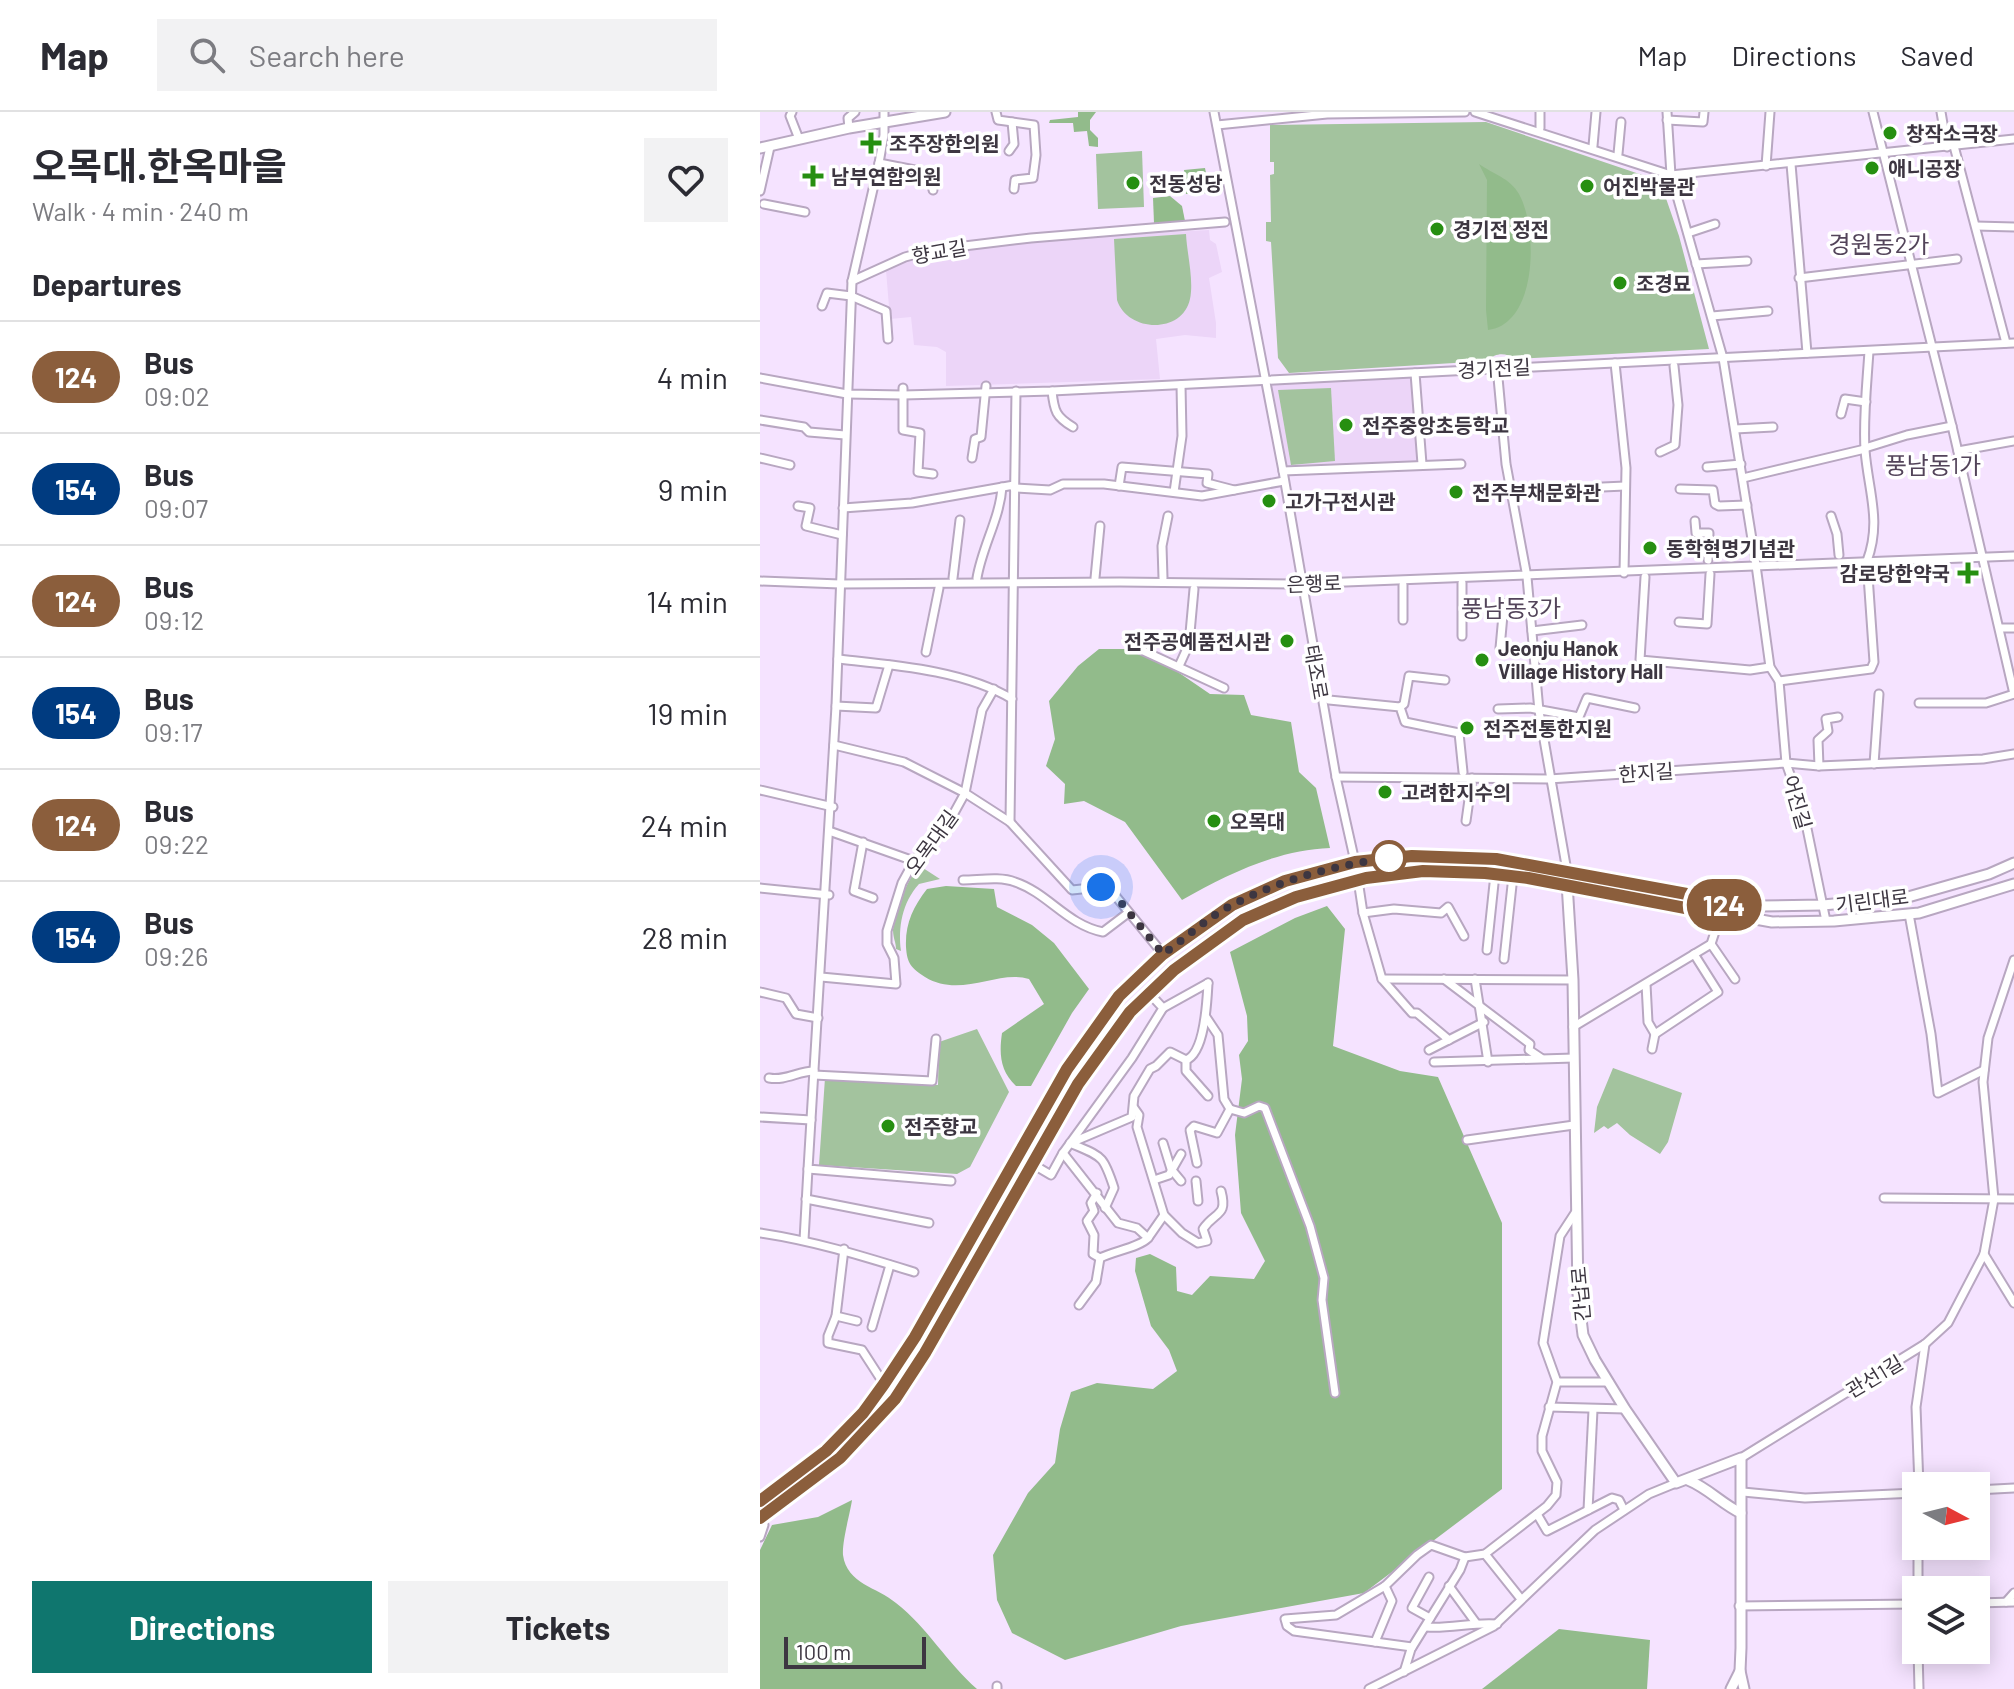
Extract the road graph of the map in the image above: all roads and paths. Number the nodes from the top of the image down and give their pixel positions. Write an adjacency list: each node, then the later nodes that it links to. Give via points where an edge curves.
1 (792, 112): 22 (street)
2 (855, 112): 20 (street, via 848,118)
3 (884, 112): 18 (street)
4 (945, 112): 18 (street)
5 (996, 112): 16 (street, via 998,120)
6 (1214, 112): 19 (street, 태조로)
7 (1465, 112): 19 (street, via 1327,114)
8 (1475, 112): 33 (street)
9 (1540, 112): 21 (street)
10 (1596, 112): 24 (street)
11 (1704, 112): 15 (street, 어진길, via 1703,122)
12 (1770, 112): 32 (street)
13 (1873, 112): 29 (street)
14 (1941, 112): 25 (street, 경기전길)
15 (1667, 116): 33 (street, 어진길)
16 (1012, 122): 27 (street, via 1014,144); 34 (street, via 1034,125 1036,155 1033,178 1015,180)
17 (1621, 122): 28 (street)
18 (884, 124): 20 (street); 30 (street)
19 (1217, 125): 65 (street, 태조로)
20 (849, 128): 22 (street)
21 (1540, 128)
22 (799, 139): 26 (street)
23 (2014, 139): 25 (street)
24 (1593, 146)
25 (1950, 146): 29 (street); 41 (street, 경기전길)
26 (764, 148): 36 (street)
27 (1009, 151)
28 (1618, 154)
29 (1883, 154): 31 (street); 46 (street)
30 (879, 163): 35 (street, via 930,173); 49 (street)
31 (1791, 164): 32 (street); 48 (street)
32 (1766, 166): 33 (street)
33 (1671, 175): 43 (street, 어진길)
34 (1014, 189)
35 (933, 190)
36 (760, 191)
37 (764, 204): 38 (street)
38 (805, 212)
39 (1225, 222): 49 (street, 향교길, via 931,250)
40 (1715, 224): 43 (street)
41 (1976, 226): 42 (street); 55 (street, 경기전길)
42 (2014, 227)
43 (1688, 233): 47 (street, 어진길)
44 (1957, 259): 46 (street)
45 (1747, 261): 47 (street)
46 (1912, 263): 48 (street); 56 (street)
47 (1696, 264): 53 (street, 어진길)
48 (1799, 278): 58 (street)
49 (852, 281): 50 (street)
50 (851, 296): 51 (street, via 827,293); 54 (street, via 886,311); 71 (street)
51 (822, 306)
52 (1768, 311): 53 (street)
53 (1712, 316): 59 (street, 어진길)
54 (888, 339)
55 (2010, 343): 56 (street, 경기전길)
56 (1933, 347): 57 (street, 경기전길); 75 (street)
57 (1869, 351): 58 (street, 경기전길); 72 (street)
58 (1807, 353): 59 (street, 경기전길)
59 (1723, 358): 60 (street, 경기전길); 78 (street, 어진길)
60 (1615, 363): 62 (street, 경기전길); 98 (street)
61 (1674, 366): 83 (street, via 1675,445)
62 (1497, 367): 63 (street, 경기전길); 102 (street)
63 (1415, 373): 65 (street, 경기전길); 86 (street)
64 (760, 378): 71 (street, 경기전길)
65 (1266, 381): 66 (street, 경기전길); 92 (street, 태조로)
66 (1181, 385): 70 (street, 경기전길); 91 (street)
67 (986, 390): 68 (street, 경기전길); 69 (street, 경기전길); 85 (street, via 981,437 975,439)
68 (903, 391): 71 (street, 경기전길); 93 (street, via 903,430 920,433 918,472)
69 (1016, 391): 70 (street, 경기전길); 96 (street)
70 (1052, 391): 76 (street, via 1059,419)
71 (847, 394): 79 (street)
72 (1866, 402): 73 (street, via 1845,399); 81 (street)
73 (1841, 414)
74 (760, 420): 79 (street)
75 (1952, 426): 81 (street); 82 (street)
76 (1073, 427)
77 (1773, 427): 78 (street)
78 (1735, 429): 88 (street, 어진길)
79 (845, 435): 106 (street)
80 (2014, 441): 82 (street)
81 (1865, 448): 94 (street); 117 (street, via 1874,502 1873,545)
82 (1958, 451): 115 (street)
83 (1660, 452)
84 (760, 458): 89 (street)
85 (972, 458)
86 (1422, 464): 87 (street); 92 (street)
87 (1461, 464)
88 (1741, 464): 90 (street); 94 (street, 어진길)
89 (790, 465)
90 (1707, 467)
91 (1177, 471): 97 (street, via 1122,467); 101 (street, via 1208,474 1207,483); 103 (street)
92 (1283, 471): 95 (street, 태조로)
93 (933, 474)
94 (1743, 478): 104 (street, 어진길)
95 (1284, 481): 101 (street); 131 (street, 태조로)
96 (1014, 486): 97 (street); 99 (street); 128 (street)
97 (1119, 486): 103 (street)
98 (1625, 486): 102 (street); 119 (street)
99 (1002, 487): 106 (street, via 912,503); 124 (street)
100 (1680, 489): 104 (street, via 1713,490 1719,506)
101 (1237, 491): 103 (street, via 1202,496)
102 (1510, 491): 121 (street)
103 (1174, 492)
104 (1747, 505): 118 (street, 어진길)
105 (798, 506): 112 (street, via 810,508 806,526)
106 (843, 508): 112 (street)
107 (1168, 516): 126 (street)
108 (1831, 516): 113 (street)
109 (960, 520): 123 (street)
110 (1695, 521): 116 (street, via 1696,533 1709,533)
111 (1100, 526): 125 (street)
112 (842, 535): 130 (street)
113 (1839, 555)
114 (2014, 556): 115 (street, 은행로)
115 (1983, 557): 117 (street, 은행로); 139 (street)
116 (1708, 560)
117 (1867, 561): 118 (street, 은행로); 151 (street, via 1871,669)
118 (1756, 566): 119 (street, 은행로); 149 (street, 어진길)
119 (1624, 573): 121 (street, 은행로)
120 (1710, 574): 137 (street, via 1707,624)
121 (1527, 577): 131 (street, 은행로); 135 (street)
122 (1645, 577): 149 (street, via 1640,660 1750,670)
123 (953, 578)
124 (977, 578)
125 (1095, 578)
126 (1163, 578)
127 (760, 581): 130 (street, 은행로)
128 (1013, 583): 130 (street, 은행로); 131 (street, 은행로); 156 (street)
129 (1462, 583): 142 (street)
130 (840, 584): 146 (street)
131 (1301, 584): 171 (street, 태조로)
132 (1403, 585): 136 (street)
133 (939, 588): 145 (street)
134 (1194, 589): 148 (street, via 1189,644)
135 (1529, 602): 141 (street); 144 (street, via 1504,604)
136 (1403, 620)
137 (1679, 622)
138 (1582, 625): 141 (street)
139 (2000, 628): 140 (street); 155 (street)
140 (2014, 628)
141 (1532, 631): 163 (street)
142 (1462, 636)
143 (1137, 648): 148 (street)
144 (1500, 648)
145 (926, 652)
146 (838, 659): 147 (street); 159 (street)
147 (889, 665): 153 (street); 159 (street, via 876,708)
148 (1179, 666): 152 (street)
149 (1770, 667): 151 (street, 어진길)
150 (1445, 680): 160 (street, via 1409,676)
151 (1779, 681): 167 (street, 어진길)
152 (1224, 688)
153 (994, 689): 156 (street); 175 (street, 오목대길, via 982,710)
154 (1879, 694): 168 (street)
155 (2014, 694): 158 (street, via 1986,703)
156 (1012, 699): 178 (street)
157 (1329, 700): 160 (street, 태조로)
158 (1919, 703)
159 (836, 706): 165 (street)
160 (1400, 707): 170 (street, 태조로, via 1405,722 1459,733)
161 (1635, 708): 163 (street, via 1587,698 1579,717)
162 (1498, 709): 163 (street)
163 (1539, 711): 173 (street)
164 (1838, 717): 169 (street, via 1826,719 1828,731 1818,740)
165 (834, 745): 175 (street, via 904,762); 176 (street)
166 (2014, 754): 168 (street, 한지길)
167 (1786, 763): 169 (street, 한지길); 173 (street, 한지길); 195 (street, 어진길, via 1804,814)
168 (1874, 764): 169 (street, 한지길)
169 (1819, 766)
170 (1463, 772)
171 (1336, 777): 172 (street, 한지길); 182 (street, 태조로)
172 (1472, 778): 173 (street, 한지길); 177 (street)
173 (1549, 779): 184 (street)
174 (760, 790): 176 (street)
175 (965, 793): 178 (street, 오목대길); 181 (street, 오목대길)
176 (832, 806): 179 (street)
177 (1466, 821)
178 (1010, 822): 196 (street, 오목대길, via 1072,890 1109,888)
179 (829, 831): 180 (street); 192 (street)
180 (863, 842): 181 (street); 193 (street, via 854,891)
181 (914, 861): 208 (street, 오목대길, via 887,931 896,984)
182 (1355, 862): 184 (street, 기린대로, via 1474,857); 204 (street, 기린대로, via 1285,881 1232,905)
183 (2014, 863): 195 (street, 기린대로, via 1908,897)
184 (1567, 871): 190 (street, 간납로); 194 (street, 기린대로)
185 (1495, 874): 186 (street, 기린대로); 188 (street, 기린대로, via 1423,871); 203 (street)
186 (1513, 876): 190 (street, 기린대로); 206 (street)
187 (963, 880): 196 (street, via 1012,880 1086,929 1103,932)
188 (1358, 880): 197 (street); 216 (street, 기린대로, via 1296,897 1243,920)
189 (2014, 884): 198 (street, 기린대로)
190 (1568, 886): 199 (street, 기린대로); 213 (street, 간납로)
191 (760, 888): 192 (street)
192 (827, 895): 208 (street)
193 (873, 898)
194 (1725, 901): 195 (street, 기린대로); 199 (street)
195 (1823, 905): 200 (street, 어진길)
196 (1128, 913): 204 (street, 오목대길)
197 (1363, 913): 201 (street, via 1441,913 1448,907); 209 (street)
198 (1909, 914): 200 (street, 기린대로); 236 (street, 기린대로, via 1938,1093)
199 (1722, 915): 200 (street, 기린대로, via 1772,922); 202 (street)
200 (1826, 921)
201 (1464, 936)
202 (1711, 944): 205 (street); 212 (street)
203 (1487, 950)
204 (1163, 954): 285 (street, 기린대로, via 1119,996 1067,1069)
205 (1694, 954): 214 (street); 224 (street, via 1718,992)
206 (1504, 959)
207 (2014, 960): 236 (street, 관선1길, via 1988,1038)
208 (821, 977): 221 (street)
209 (1382, 979): 210 (street); 226 (street, via 1412,1013)
210 (1444, 979): 211 (street); 217 (street)
211 (1475, 979): 213 (street); 217 (street)
212 (1735, 979)
213 (1573, 980): 223 (street, 간납로)
214 (1646, 984): 223 (street); 224 (street, via 1648,1022)
215 (760, 992): 221 (street, via 786,998 796,1014)
216 (1149, 993): 218 (street); 251 (street, 기린대로, via 1078,1084)
217 (1479, 1006): 220 (street); 222 (street)
218 (1163, 1008): 219 (street, via 1208,983); 229 (street)
219 (1206, 1017): 232 (street, via 1195,1052); 241 (street, via 1218,1035 1224,1099)
220 (1493, 1017): 222 (street); 231 (street)
221 (818, 1018): 237 (street)
222 (1482, 1023): 226 (street); 234 (street)
223 (1573, 1027): 230 (street, 간납로)
224 (1655, 1034): 227 (street)
225 (936, 1039): 237 (street, via 932,1081)
226 (1449, 1040): 228 (street)
227 (1652, 1049)
228 (1429, 1050)
229 (1132, 1058): 235 (street); 246 (street)
230 (1574, 1058): 231 (street); 244 (street, 간납로)
231 (1542, 1059): 234 (street)
232 (1186, 1060): 235 (street, via 1170,1052); 239 (street, via 1186,1071)
233 (1434, 1062): 234 (street)
234 (1488, 1062)
235 (1150, 1069): 240 (street, via 1134,1096)
236 (1984, 1070): 262 (street, 관선1길)
237 (814, 1073): 238 (street); 243 (street)
238 (769, 1078)
239 (1208, 1096)
240 (1134, 1108): 246 (street, via 1132,1117); 254 (street)
241 (1230, 1109): 250 (street, via 1217,1133 1194,1126 1190,1130); 286 (street, via 1244,1113 1265,1108 1310,1226 1324,1278 1322,1300)
242 (760, 1117): 243 (street)
243 (811, 1120): 252 (street)
244 (1574, 1125): 245 (street); 266 (street, 간납로)
245 (1467, 1140)
246 (1070, 1143): 248 (street); 265 (street, via 1106,1163 1114,1188)
247 (1163, 1143): 253 (street)
248 (1063, 1153): 251 (street, via 1051,1175); 259 (street)
249 (1181, 1154): 253 (street)
250 (1197, 1163)
251 (1034, 1165): 303 (street, 기린대로, via 895,1399 840,1458)
252 (808, 1169): 255 (street); 261 (street)
253 (1172, 1171): 254 (street); 256 (street)
254 (1154, 1180): 267 (street)
255 (951, 1181)
256 (1181, 1181)
257 (1196, 1181): 264 (street)
258 (1221, 1191): 267 (street, via 1220,1215 1203,1229 1207,1241 1198,1243)
259 (1097, 1193): 265 (street); 274 (street, via 1087,1221 1094,1235 1093,1254)
260 (1884, 1198): 262 (street)
261 (806, 1199): 268 (street); 271 (street)
262 (1994, 1199): 263 (street); 273 (street, 관선1길)
263 (2014, 1199)
264 (1198, 1201)
265 (1105, 1208): 270 (street, via 1118,1223 1137,1228)
266 (1575, 1213): 283 (street, via 1560,1236 1543,1343); 284 (street, 간납로, via 1583,1335)
267 (1164, 1215): 270 (street)
268 (929, 1223)
269 (760, 1233): 271 (street)
270 (1148, 1238): 274 (street, via 1142,1245)
271 (804, 1240): 272 (street)
272 (844, 1249): 275 (street); 279 (street)
273 (1984, 1254): 277 (street); 282 (street, 관선1길, via 1948,1323)
274 (1100, 1258): 278 (street, via 1096,1282)
275 (890, 1265): 276 (street); 281 (street)
276 (914, 1272)
277 (2014, 1303)
278 (1079, 1305)
279 (836, 1316): 280 (street); 285 (street, via 828,1343 862,1350)
280 (857, 1321)
281 (872, 1327)
282 (1925, 1344): 290 (street, 관선1길); 291 (street, via 1916,1407)
283 (1557, 1382): 284 (street); 287 (street)
284 (1609, 1382): 288 (street, 간납로)
285 (884, 1384): 298 (street, 기린대로, via 826,1451)
286 (1335, 1393)
287 (1549, 1407): 289 (street); 302 (street, via 1542,1451 1557,1482 1556,1495)
288 (1625, 1409): 289 (street); 293 (street, 간납로)
289 (1593, 1410): 299 (street)
290 (1741, 1458): 292 (street, 관선1길); 296 (street)
291 (1918, 1472)
292 (1688, 1480): 293 (street, 관선1길); 301 (street)
293 (1676, 1483): 300 (street)
294 (2013, 1488): 295 (street)
295 (1990, 1489)
296 (1743, 1492): 297 (street, via 1805,1498); 301 (street)
297 (1902, 1494)
298 (760, 1501)
299 (1588, 1510): 300 (street, via 1612,1498); 302 (street, via 1547,1531)
300 (1624, 1510): 311 (street)
301 (1741, 1513): 315 (street)
302 (1537, 1514): 305 (street)
303 (761, 1516): 304 (street)
304 (760, 1537)
305 (1485, 1554): 306 (street); 311 (street)
306 (1465, 1557): 308 (street, via 1431,1545); 309 (street)
307 (1429, 1577): 316 (street, via 1412,1608)
308 (1385, 1586): 320 (street, via 1392,1601); 320 (street, via 1336,1615 1285,1619 1294,1631)
309 (1449, 1586): 316 (street); 317 (street)
310 (2014, 1593): 312 (street)
311 (1521, 1599): 318 (street)
312 (2010, 1602): 313 (street)
313 (1990, 1603)
314 (1902, 1604): 315 (street)
315 (1739, 1606): 323 (street)
316 (1430, 1618): 319 (street)
317 (1476, 1623): 318 (street); 319 (street)
318 (1497, 1624): 324 (street)
319 (1426, 1627): 321 (street)
320 (1375, 1642): 321 (street)
321 (1412, 1647): 324 (street)
322 (1918, 1664): 328 (street)
323 (1740, 1671): 326 (street); 327 (street)
324 (1404, 1672): 325 (street)
325 (1369, 1689)
326 (1731, 1689)
327 (1744, 1689)
328 (1919, 1689)

